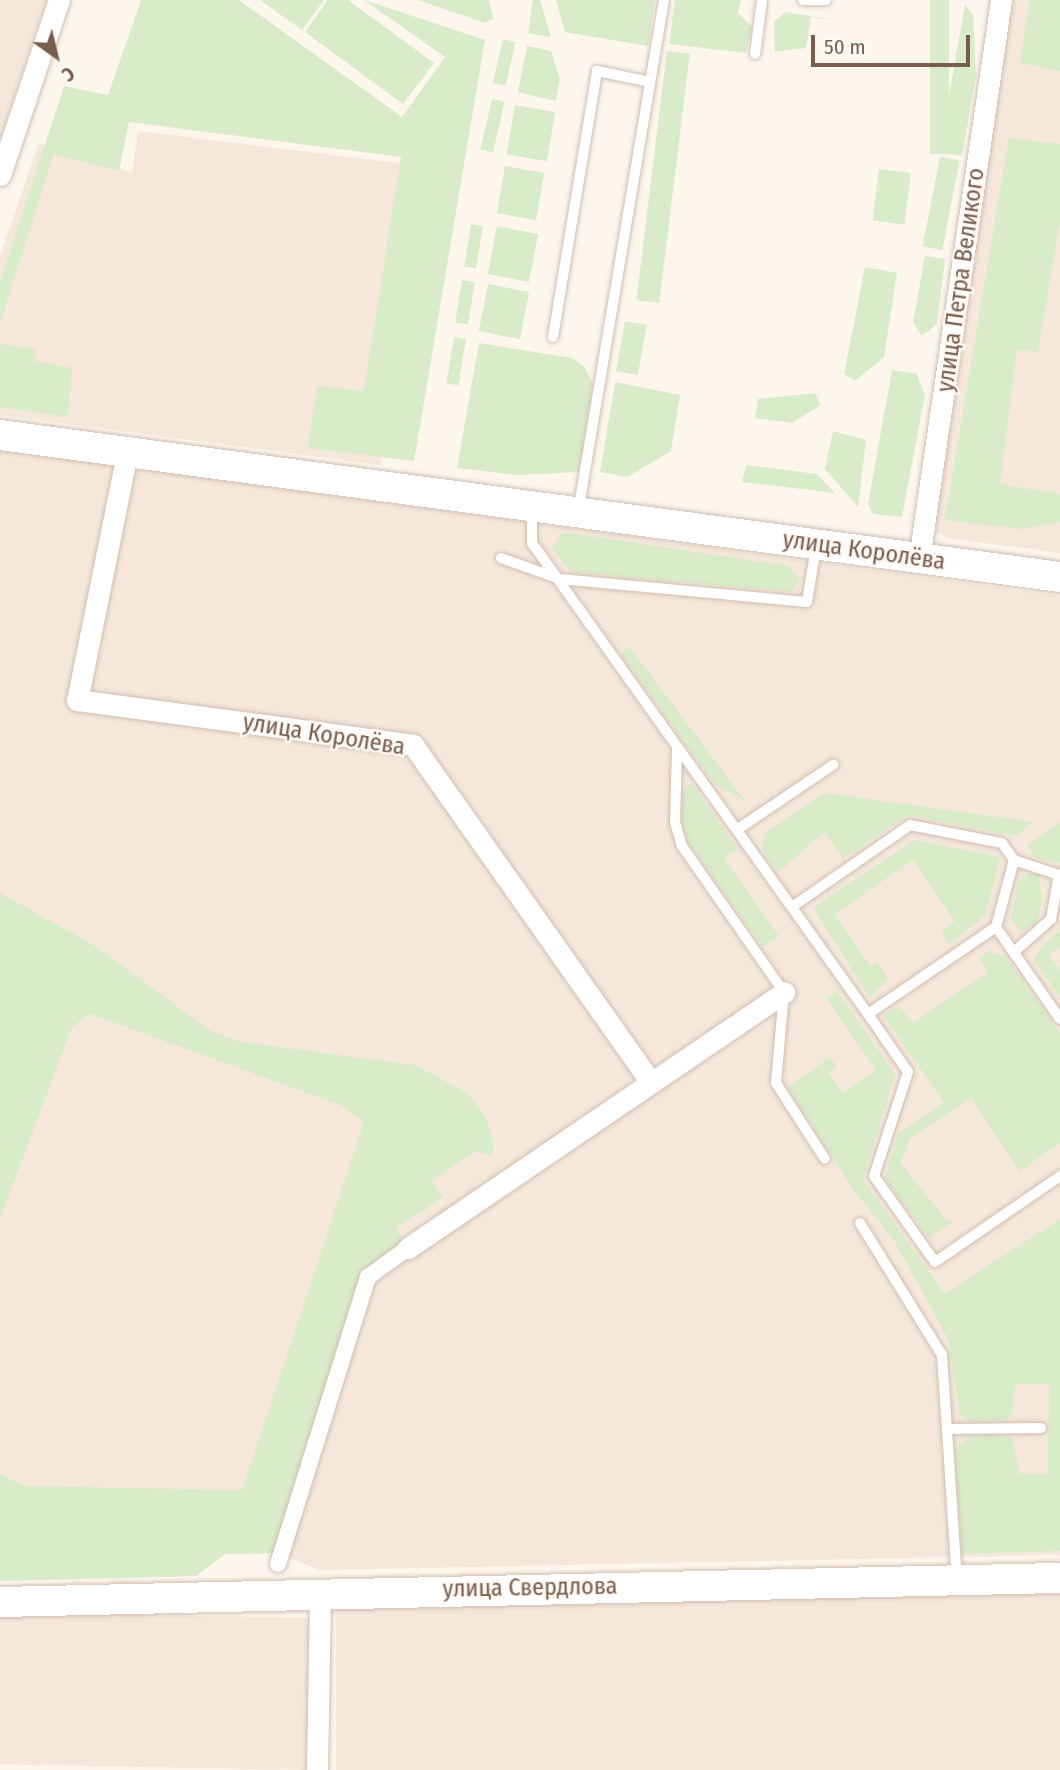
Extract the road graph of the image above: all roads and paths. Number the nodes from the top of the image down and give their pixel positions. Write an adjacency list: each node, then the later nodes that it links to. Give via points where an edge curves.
1 (59, 0): 9 (street)
2 (664, 0): 8 (lane)
3 (762, 0): 7 (lane)
4 (803, 0): 5 (lane)
5 (826, 0)
6 (1002, 0): 17 (street, улица Петра Великого)
7 (755, 54)
8 (650, 82): 10 (lane, via 597,71); 14 (lane)
9 (0, 175)
10 (553, 337)
11 (0, 435): 12 (main road, улица Королёва)
12 (127, 453): 13 (main road, улица Королёва); 30 (street, улица Королёва, via 77,700 413,745)
13 (532, 509): 14 (main road, улица Королёва); 19 (lane, via 532,542)
14 (578, 514): 15 (main road, улица Королёва)
15 (817, 544): 17 (main road, улица Королёва); 19 (lane, via 807,602)
16 (501, 558): 19 (lane)
17 (919, 559): 18 (main road, улица Королёва)
18 (1060, 577)
19 (560, 579): 20 (lane)
20 (677, 748): 22 (lane); 27 (lane, via 675,822 682,846)
21 (833, 765): 22 (lane)
22 (738, 829): 24 (lane)
23 (1014, 860): 24 (lane, via 1002,843 910,825); 25 (lane); 26 (lane, via 1059,874 1051,919)
24 (792, 907): 28 (lane)
25 (996, 927): 26 (lane); 28 (lane)
26 (1014, 952): 29 (lane)
27 (784, 992): 30 (street); 31 (lane, via 776,1083)
28 (868, 1014): 32 (lane, via 908,1072 874,1176 935,1262)
29 (1060, 1019)
30 (651, 1083): 34 (street)
31 (825, 1159)
32 (1060, 1176)
33 (860, 1223): 36 (lane, via 942,1355)
34 (408, 1248): 37 (street, via 368,1276)
35 (1041, 1428): 36 (lane)
36 (947, 1430): 39 (lane)
37 (278, 1564)
38 (1060, 1578): 39 (main road, улица Свердлова)
39 (957, 1579): 40 (main road, улица Свердлова)
40 (320, 1592): 41 (main road, улица Свердлова); 42 (street)
41 (0, 1602)
42 (317, 1770)

